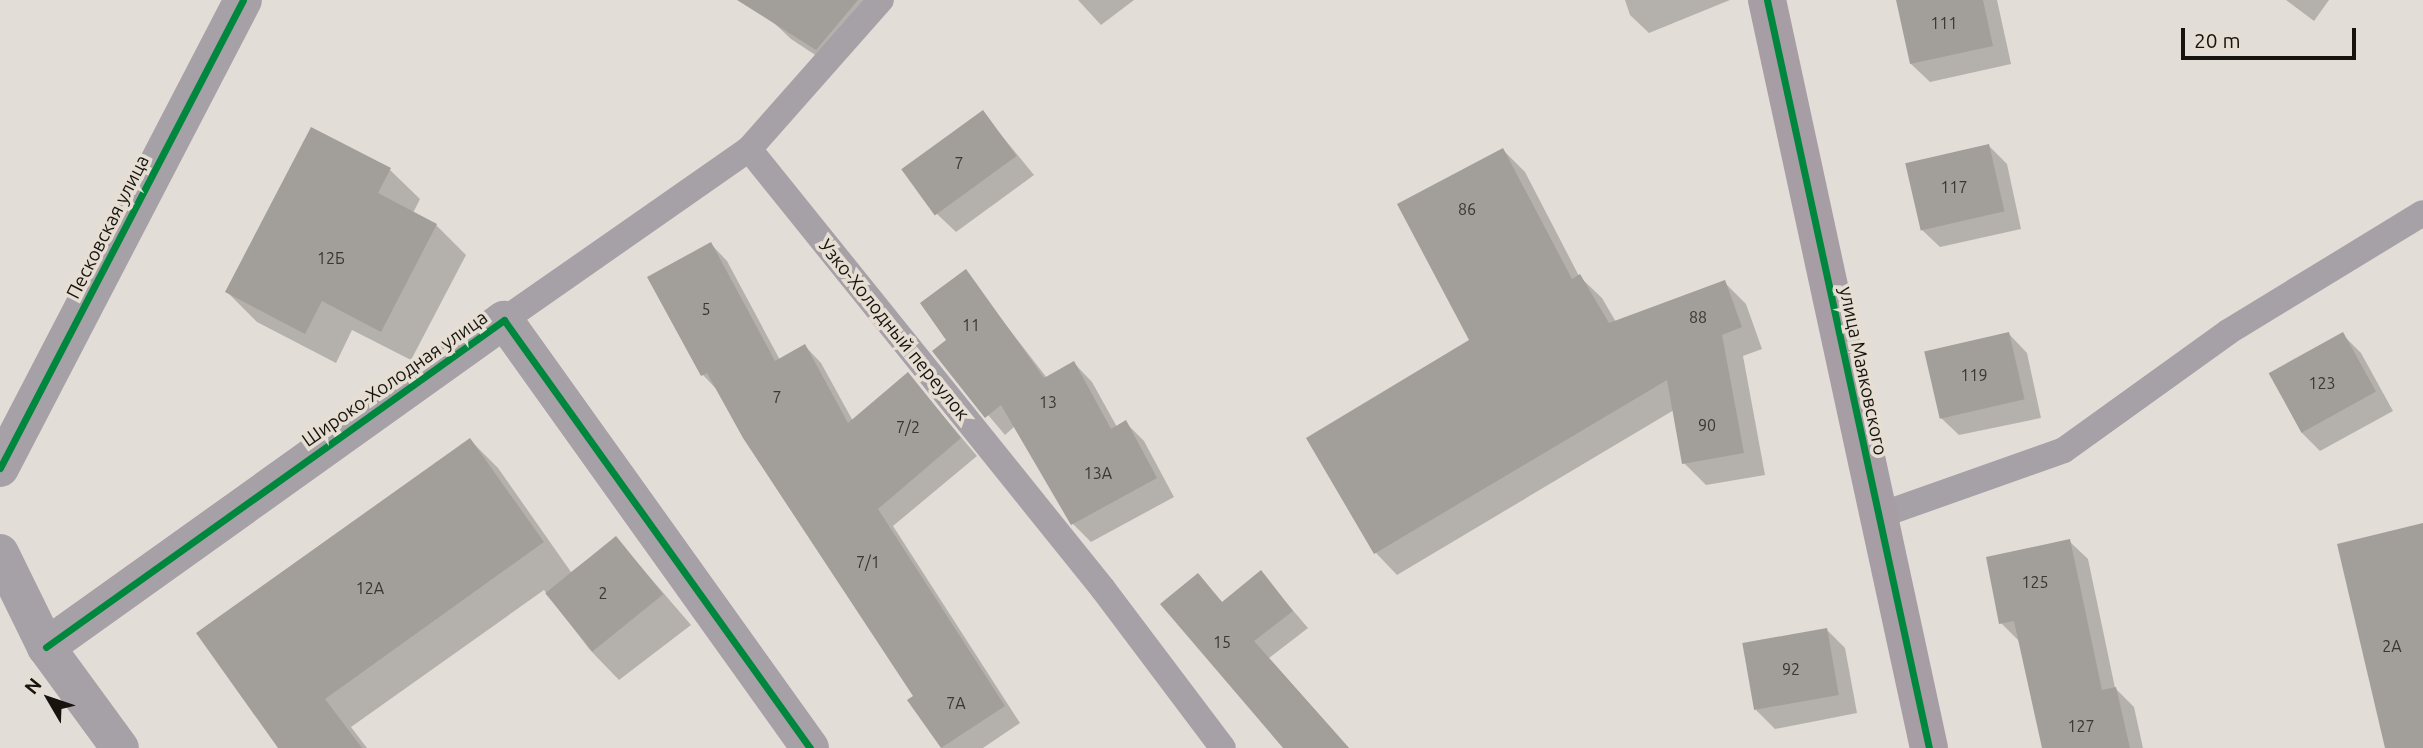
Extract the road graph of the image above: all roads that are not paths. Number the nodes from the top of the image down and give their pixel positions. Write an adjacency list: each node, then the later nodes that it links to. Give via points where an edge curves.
1 (243, 0): 7 (street, Песковская улица)
2 (881, 0): 4 (lane)
3 (1767, 0): 8 (street, улица Маяковского)
4 (749, 149): 6 (lane); 13 (lane, Узко-Холодный переулок, via 1103,589)
5 (2423, 213): 8 (lane, via 2228,332 2064,450)
6 (505, 320): 10 (street, Широко-Холодная улица); 12 (street, Широко-Холодная улица)
7 (0, 468)
8 (1878, 516): 14 (street, улица Маяковского)
9 (0, 553): 10 (street)
10 (46, 647): 11 (street)
11 (120, 748)
12 (810, 748)
13 (1223, 748)
14 (1928, 748)

